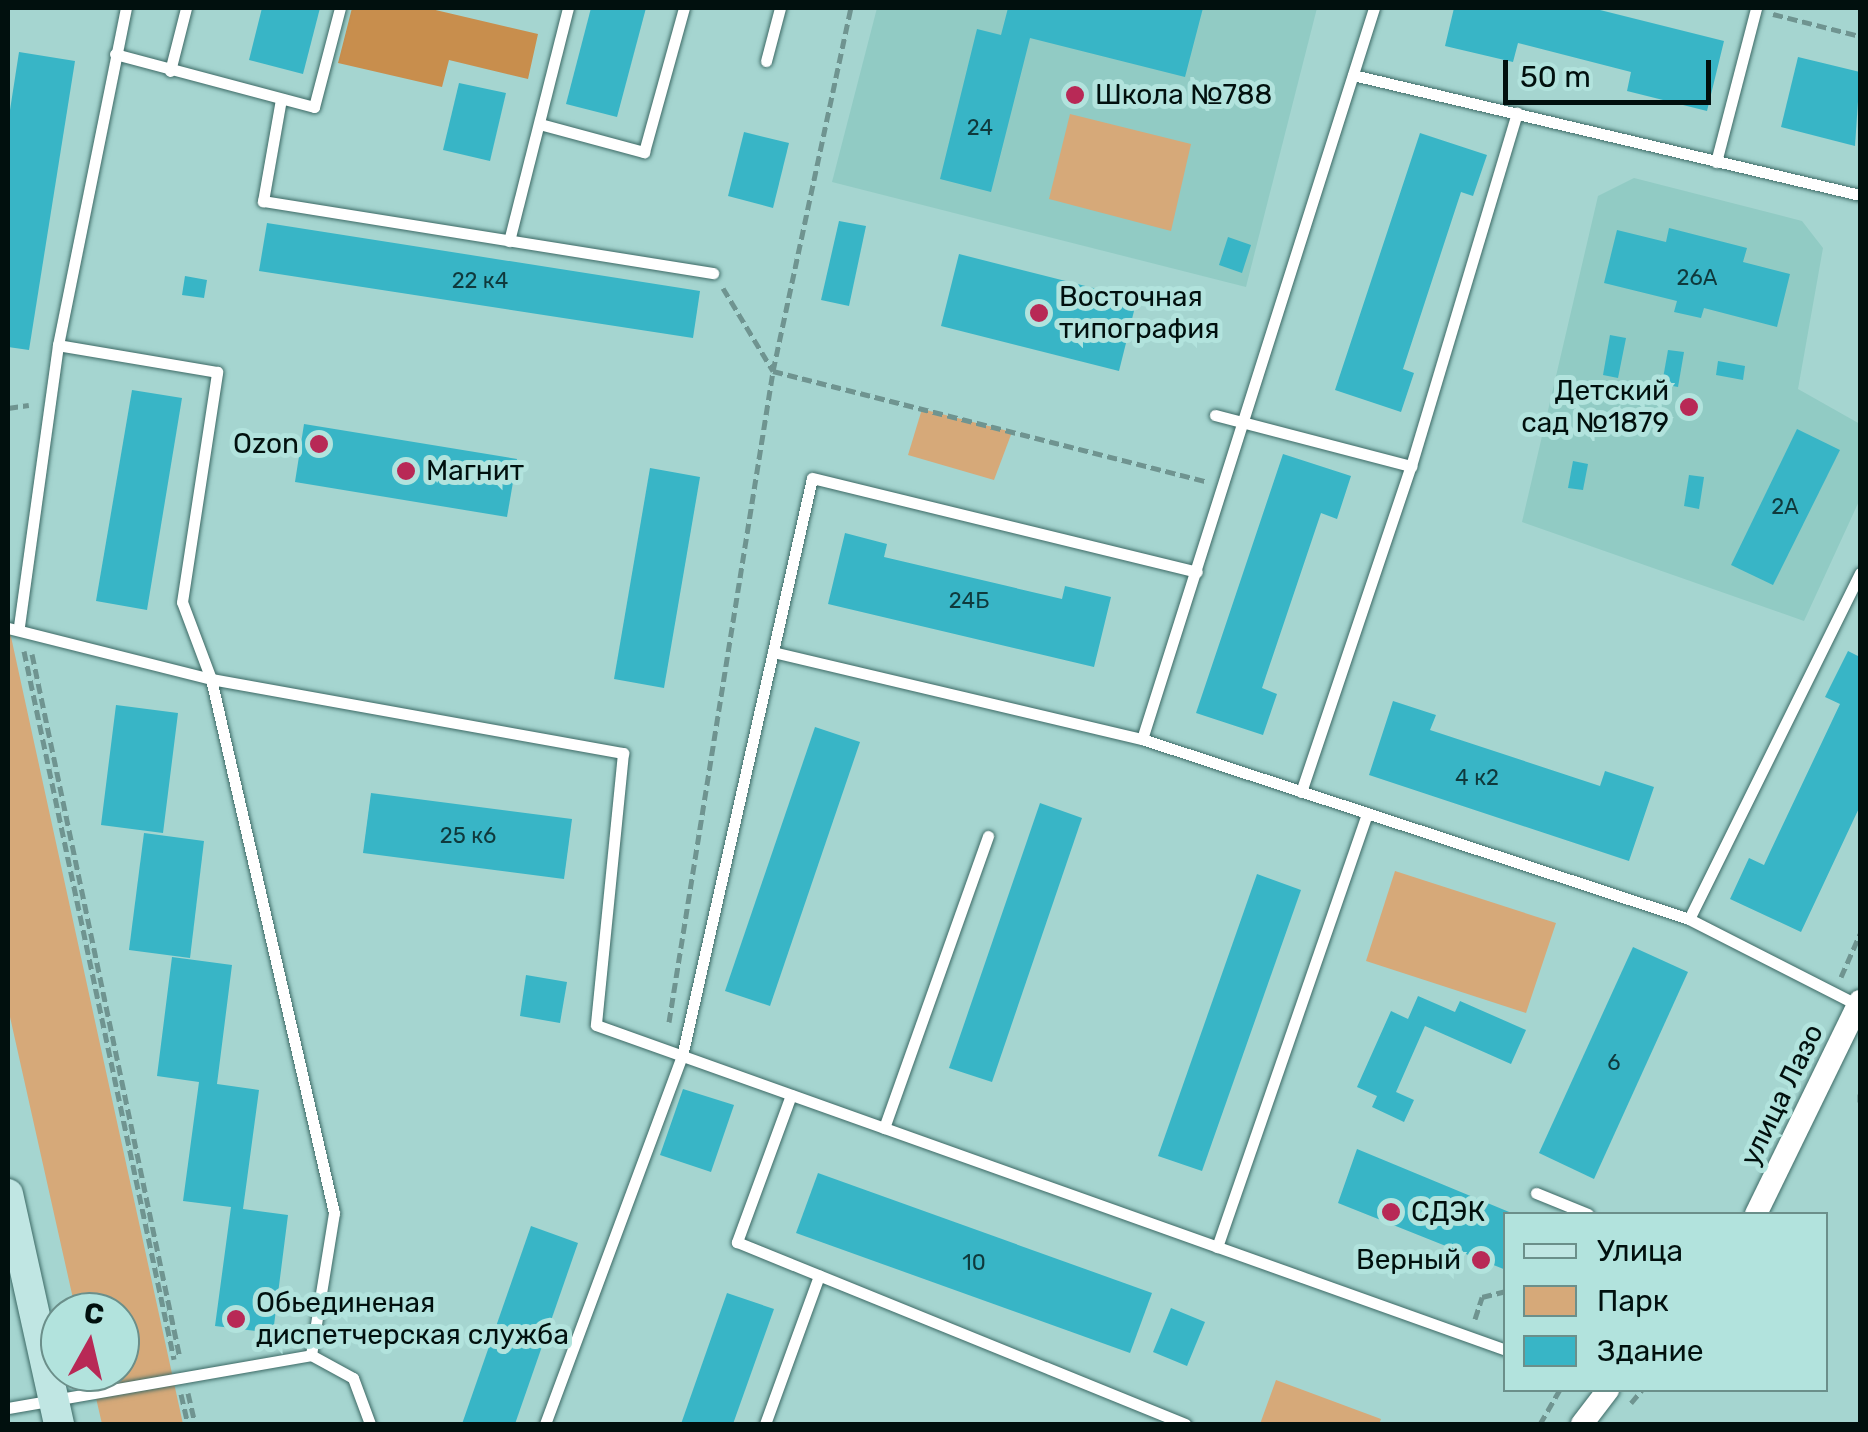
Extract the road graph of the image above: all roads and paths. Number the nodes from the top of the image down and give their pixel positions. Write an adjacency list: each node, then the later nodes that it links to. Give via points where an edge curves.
1 (126, 8): 11 (lane)
2 (186, 8): 13 (lane)
3 (340, 8): 15 (lane, via 314,107)
4 (568, 8): 17 (lane)
5 (684, 8): 17 (lane, via 644,152)
6 (780, 8): 12 (lane)
7 (851, 8): 23 (path)
8 (1374, 8): 14 (lane)
9 (1756, 9): 10 (path); 18 (lane)
10 (1860, 36)
11 (115, 54): 13 (lane); 22 (lane)
12 (766, 61)
13 (170, 71): 15 (lane)
14 (1353, 76): 16 (lane); 25 (lane)
15 (281, 99): 20 (lane, via 264,202)
16 (1517, 114): 18 (lane); 26 (lane)
17 (540, 124): 20 (lane)
18 (1716, 162): 19 (lane)
19 (1860, 195)
20 (509, 241): 21 (lane)
21 (713, 273): 23 (path)
22 (58, 345): 30 (lane); 32 (lane, via 217,372 182,602)
23 (773, 371): 27 (path); 39 (path, via 666,1015)
24 (1214, 414): 25 (lane)
25 (1248, 418): 26 (lane); 27 (lane)
26 (1412, 466): 34 (lane)
27 (1225, 486): 28 (lane)
28 (1197, 572): 31 (lane, via 812,478); 33 (lane)
29 (1860, 573): 37 (lane)
30 (18, 627): 32 (lane); 52 (path)
31 (773, 652): 33 (lane); 39 (lane)
32 (211, 678): 39 (lane, via 623,753 596,1026); 51 (lane, via 334,1213)
33 (1142, 739): 34 (lane)
34 (1301, 792): 35 (lane)
35 (1367, 813): 37 (lane); 46 (lane)
36 (988, 836): 41 (lane)
37 (1689, 919): 38 (lane)
38 (1860, 1003): 45 (street, улица Лазо)
39 (682, 1056): 40 (lane); 59 (lane)
40 (791, 1095): 41 (lane); 47 (lane, via 736,1242)
41 (884, 1128): 46 (lane)
42 (1536, 1192): 44 (lane)
43 (8, 1194): 56 (street)
44 (1583, 1212)
45 (1757, 1212)
46 (1217, 1247): 49 (lane)
47 (819, 1276): 60 (lane); 61 (lane)
48 (1503, 1292): 49 (path, via 1482,1297)
49 (1470, 1337): 50 (lane)
50 (1503, 1349)
51 (310, 1355): 52 (lane); 58 (lane, via 353,1378)
52 (181, 1378): 56 (lane); 57 (path)
53 (1559, 1392): 62 (path)
54 (1606, 1392): 63 (street)
55 (8, 1408): 56 (lane)
56 (56, 1411)
57 (191, 1424)
58 (370, 1424)
59 (546, 1424)
60 (764, 1424)
61 (1186, 1424)
62 (1540, 1424)
63 (1582, 1424)

